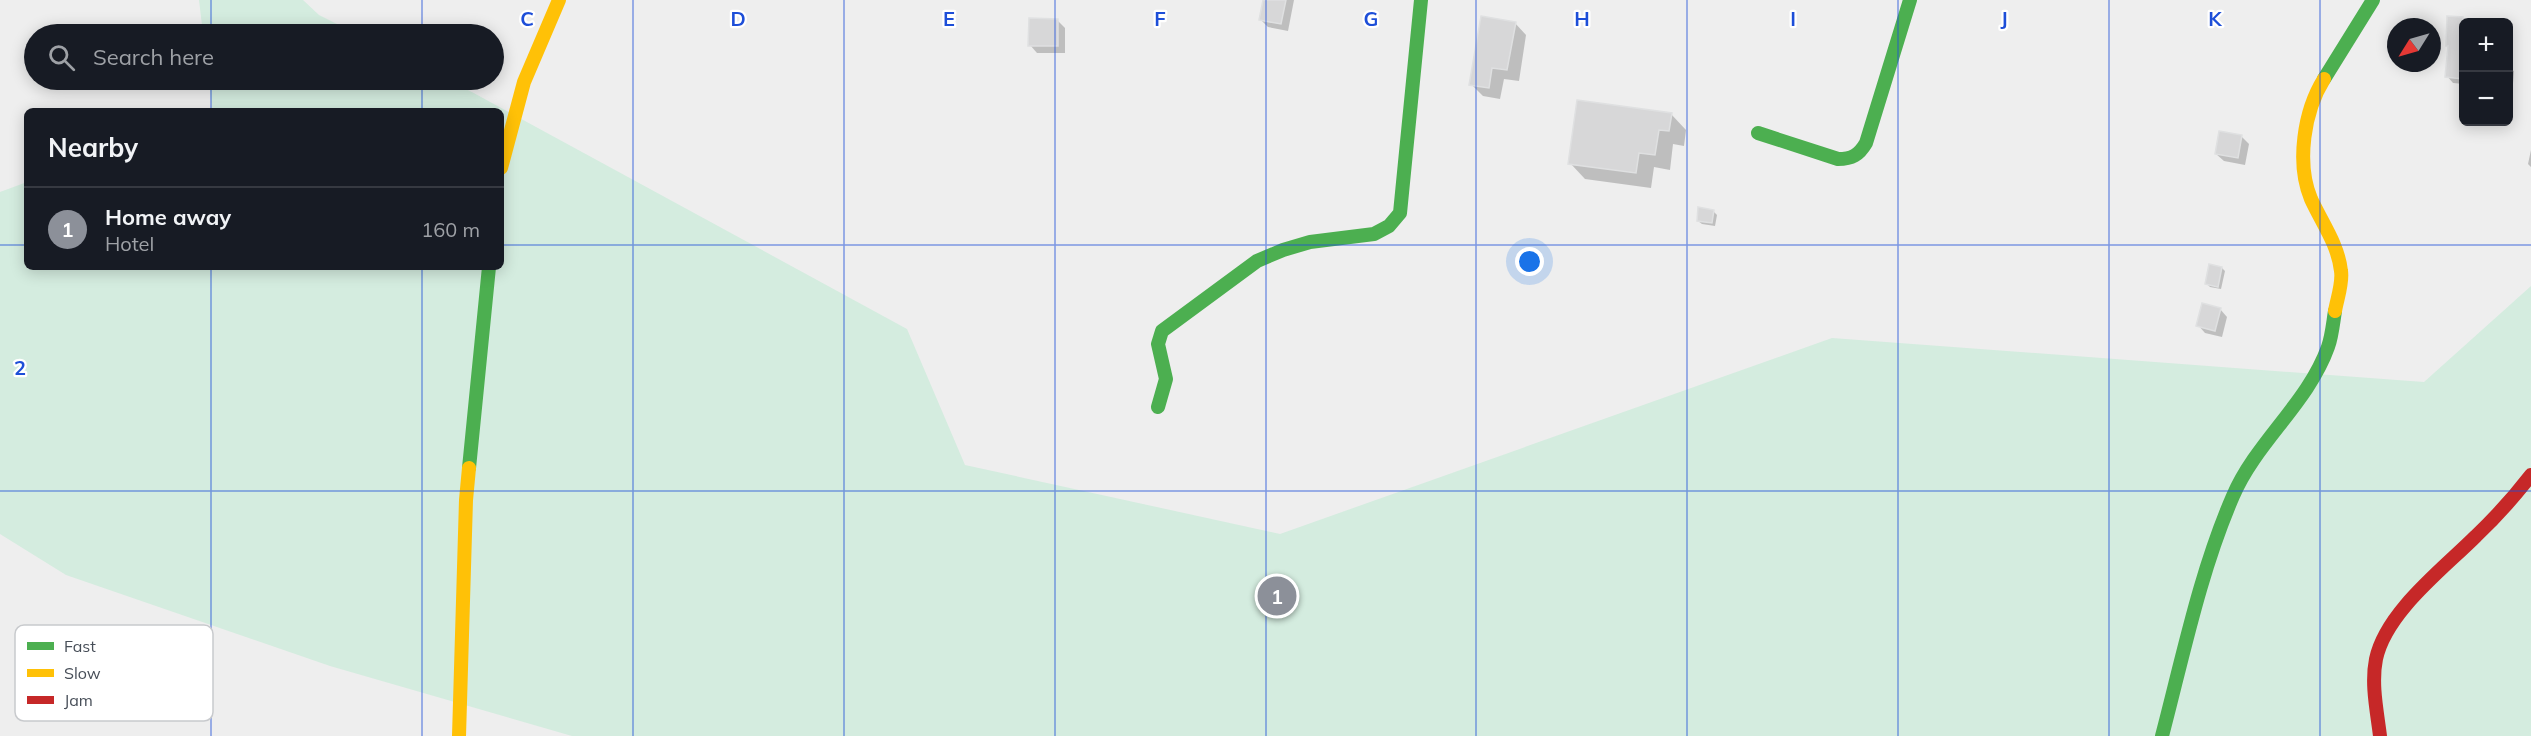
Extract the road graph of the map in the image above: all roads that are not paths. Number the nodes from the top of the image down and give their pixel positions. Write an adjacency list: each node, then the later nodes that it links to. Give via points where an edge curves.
1 (559, 0): 6 (street, via 520,93)
2 (1421, 0): 8 (street, via 1400,213 1377,233 1325,239 1274,252 1162,331 1158,344 1166,379)
3 (1910, 0): 5 (street, via 1859,155 1852,160 1838,159)
4 (2373, 0): 11 (street, via 2314,95 2305,123 2304,161 2310,196 2337,250 2342,273 2329,345 2306,389 2249,466 2233,495 2209,560)
5 (1758, 133)
6 (504, 156)
7 (489, 270): 10 (street, via 466,500)
8 (1158, 407)
9 (2531, 475): 12 (street, via 2481,531 2408,602 2390,629 2378,651 2374,675)
10 (459, 736)
11 (2162, 736)
12 (2380, 736)

